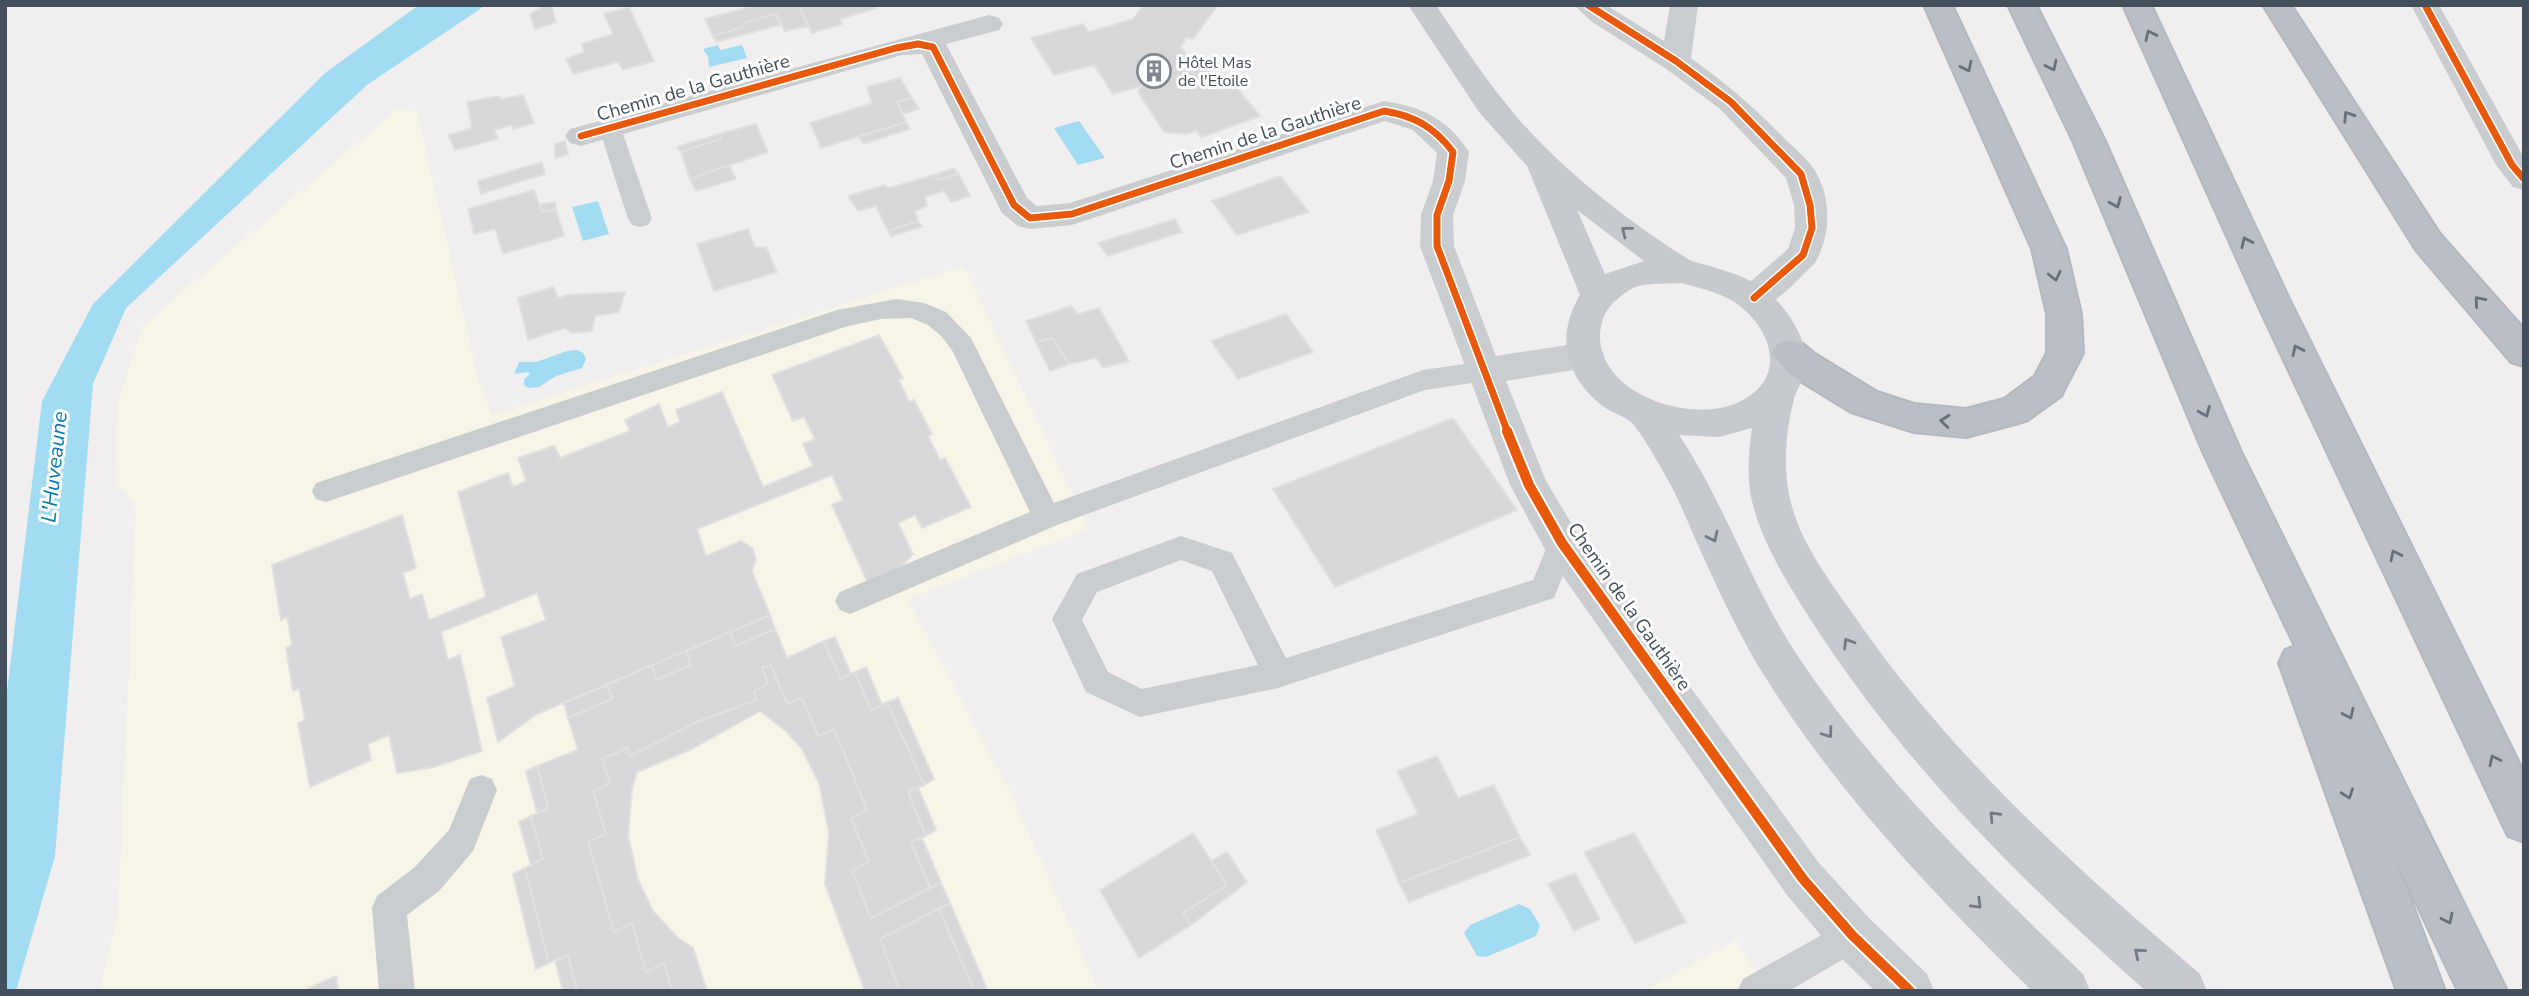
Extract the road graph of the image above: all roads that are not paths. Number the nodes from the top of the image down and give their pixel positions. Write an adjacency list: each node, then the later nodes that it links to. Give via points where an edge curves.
1 (1422, 5): 13 (main road, via 1474,84)
2 (1684, 5): 11 (street)
3 (1938, 5): 19 (highway, one-way to 19, via 2049,249 2064,314 2065,354 2048,386 2015,410 1966,423 1914,418 1864,402)
4 (2022, 5): 25 (highway, one-way to 25, via 2089,141)
5 (2137, 5): 32 (highway, one-way to 5, via 2274,303)
6 (2277, 5): 20 (highway, one-way to 6, via 2428,242)
7 (2425, 5): 14 (street, via 2512,165)
8 (1601, 9): 11 (street)
9 (989, 24): 10 (street)
10 (924, 44): 12 (street, Chemin de la Gauthière); 22 (street, Chemin de la Gauthière, via 933,47 1014,205 1030,218 1072,214 1384,111 1412,115 1439,132 1453,152 1437,215 1437,246)
11 (1676, 61): 18 (street, via 1731,102 1801,174 1812,228 1803,255)
12 (596, 132): 15 (lane)
13 (1538, 158): 16 (main road, one-way to 13); 17 (main road)
14 (2524, 179)
15 (640, 219)
16 (1681, 271): 17 (main road, via 1620,280); 18 (main road, via 1720,280)
17 (1597, 295): 21 (main road, via 1584,314 1580,336)
18 (1754, 298): 19 (main road, via 1779,324)
19 (1790, 353): 23 (main road, via 1788,377)
20 (2524, 353)
21 (1586, 355): 22 (street); 24 (main road, via 1601,382)
22 (1485, 371): 27 (lane, via 1423,380); 28 (street, Chemin de la Gauthière, via 1529,485)
23 (1776, 397): 24 (main road, via 1754,414 1724,423 1689,424); 38 (main road, one-way to 23, via 2095,916 2011,833 1908,724 1854,653 1774,512 1766,458)
24 (1644, 413): 37 (main road, one-way to 37, via 1685,475 1781,666 1846,758 1956,883)
25 (2223, 454): 39 (highway, one-way to 39); 40 (highway, one-way to 40)
26 (326, 491): 27 (lane, via 846,317 909,308 948,324 955,334)
27 (1047, 517): 29 (lane)
28 (1562, 543): 30 (lane, via 1544,589); 33 (street, Chemin de la Gauthière, via 1803,879)
29 (850, 601)
30 (1278, 674): 30 (lane, via 1140,703 1097,682 1067,619 1087,583 1181,548 1222,562)
31 (481, 790): 34 (lane, via 461,840 427,879 389,908)
32 (2524, 821)
33 (1852, 935): 35 (lane); 36 (street, Chemin de la Gauthière)
34 (397, 991)
35 (1755, 991)
36 (1910, 991)
37 (2066, 991)
38 (2183, 991)
39 (2421, 991)
40 (2483, 991)

